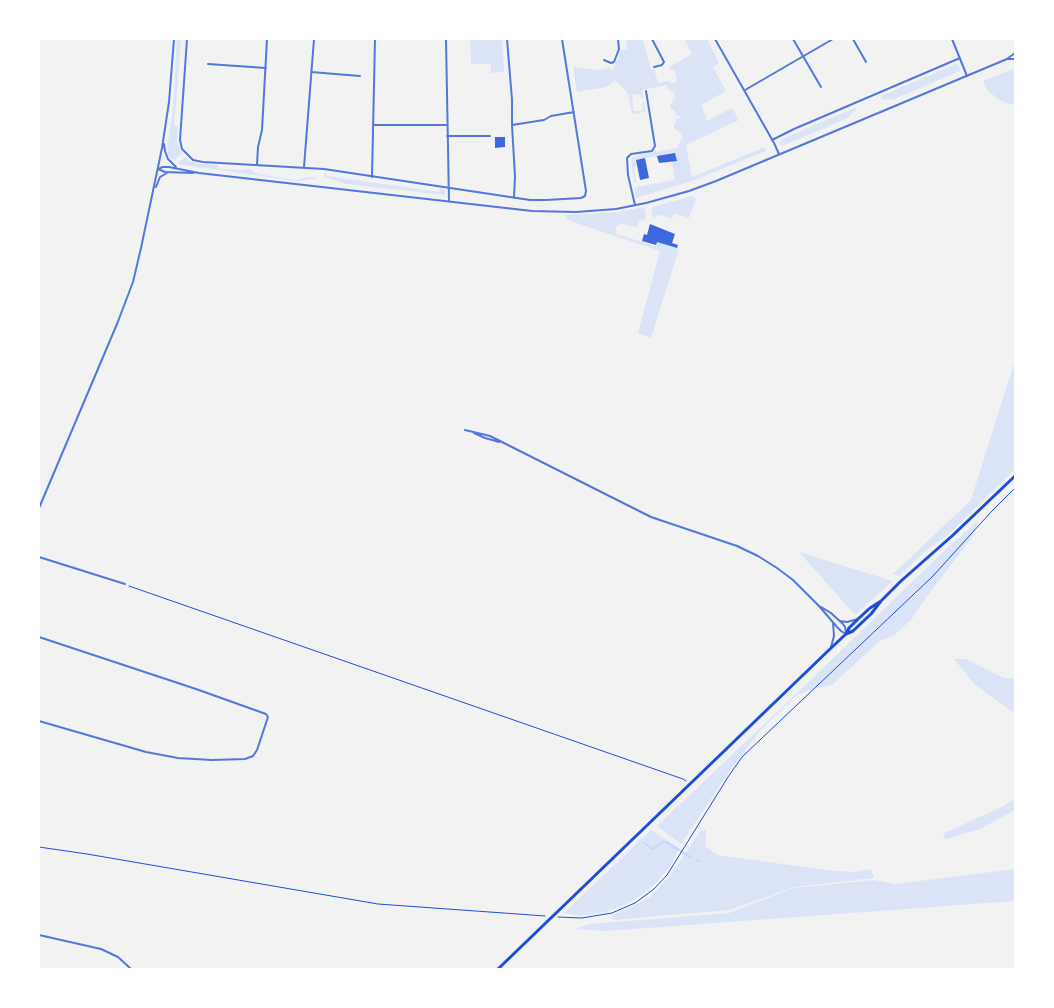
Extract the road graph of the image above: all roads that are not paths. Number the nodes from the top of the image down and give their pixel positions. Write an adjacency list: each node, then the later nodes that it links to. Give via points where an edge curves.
1 (174, 39): 39 (street)
2 (188, 39): 42 (street, via 182,149 200,162)
3 (267, 39): 26 (street)
4 (314, 39): 27 (street)
5 (375, 39): 34 (street)
6 (446, 39): 35 (street)
7 (507, 39): 36 (street)
8 (563, 39): 9 (street); 33 (street)
9 (568, 39)
10 (618, 39): 22 (street, via 614,62)
11 (652, 39): 25 (street, via 664,62)
12 (715, 39): 32 (street)
13 (793, 39): 18 (street)
14 (833, 39): 18 (street)
15 (853, 39): 23 (street)
16 (952, 39): 19 (street)
17 (1015, 53): 21 (street)
18 (803, 56): 30 (street); 32 (street)
19 (960, 58): 29 (street); 40 (street)
20 (1015, 58): 21 (street)
21 (1007, 59): 29 (street)
22 (603, 60)
23 (866, 62)
24 (208, 64): 26 (street)
25 (654, 67)
26 (266, 68): 42 (street)
27 (311, 72): 28 (street); 44 (street)
28 (360, 76)
29 (968, 76): 41 (street)
30 (820, 87)
31 (646, 91): 53 (street, via 655,146 652,151 627,158)
32 (744, 91): 40 (street)
33 (574, 112): 36 (street); 51 (street, via 586,194 555,200)
34 (373, 125): 35 (street); 48 (street)
35 (447, 125): 37 (street)
36 (512, 125): 51 (street)
37 (447, 136): 38 (street); 49 (street)
38 (490, 136)
39 (164, 137): 43 (street, via 166,154); 45 (street)
40 (772, 140): 41 (street)
41 (780, 155): 53 (street, via 689,191)
42 (256, 165): 44 (street)
43 (179, 168): 45 (street); 47 (street)
44 (304, 168): 48 (street)
45 (158, 169): 46 (street); 50 (street)
46 (170, 172): 47 (street); 50 (street, via 160,177)
47 (199, 173): 52 (street)
48 (372, 177): 49 (street)
49 (448, 188): 51 (street); 52 (street)
50 (153, 194): 56 (street, via 128,297)
51 (514, 197)
52 (449, 202): 53 (street, via 551,212)
53 (635, 205)
54 (465, 430): 60 (street, via 502,443 641,512 752,553 784,573)
55 (1015, 476): 59 (main road)
56 (39, 508)
57 (39, 557): 58 (street)
58 (125, 584)
59 (881, 601): 61 (main road); 64 (main road, via 853,632)
60 (819, 606): 62 (street); 63 (street)
61 (858, 619): 62 (street); 64 (main road)
62 (838, 620): 64 (street)
63 (833, 623): 64 (street); 66 (street)
64 (846, 634): 66 (main road)
65 (39, 637): 67 (street, via 268,716 257,750 245,759 193,759 146,752)
66 (830, 649): 70 (main road)
67 (39, 721)
68 (39, 934): 69 (street, via 101,949)
69 (131, 969)
70 (498, 969)

